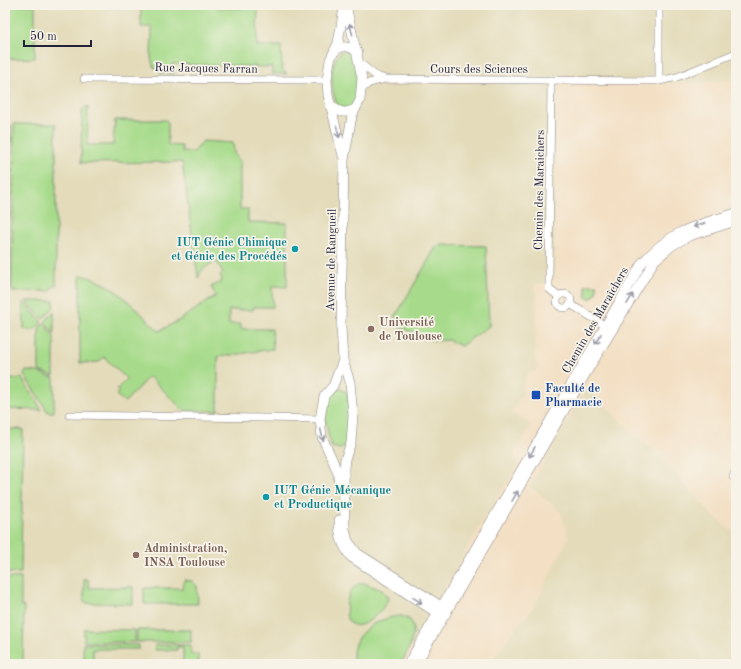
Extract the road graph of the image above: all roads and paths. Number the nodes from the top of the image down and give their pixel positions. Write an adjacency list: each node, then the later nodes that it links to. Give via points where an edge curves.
1 (345, 5): 3 (street, Avenue de Rangueil); 4 (street, Avenue de Rangueil, one-way to 1)
2 (659, 5): 11 (street)
3 (335, 51): 4 (street, via 339,47 347,46); 9 (street, Avenue de Rangueil, via 330,60)
4 (358, 53): 6 (street, Avenue de Rangueil)
5 (736, 54): 11 (street)
6 (360, 63): 8 (street, Cours des Sciences, via 376,76); 12 (street, Avenue de Rangueil)
7 (84, 79): 9 (street, Rue Jacques Farran)
8 (385, 79): 10 (street, Cours des Sciences); 12 (street, Cours des Sciences, via 369,83)
9 (327, 80): 13 (street, Avenue de Rangueil)
10 (551, 80): 11 (street, Cours des Sciences); 18 (street, Chemin des Maraichers, via 549,289 558,296 568,295 570,304)
11 (659, 81)
12 (362, 89): 14 (street, Avenue de Rangueil, via 360,100)
13 (331, 105): 14 (street, via 343,112); 15 (street, Avenue de Rangueil, one-way to 15)
14 (354, 109): 15 (street, Avenue de Rangueil)
15 (344, 160): 19 (street, Avenue de Rangueil)
16 (736, 213): 18 (street, Chemin des Maraîchers, one-way to 18, via 680,231 655,249 642,263)
17 (736, 221): 18 (street, Chemin des Maraîchers, one-way to 17, via 655,260 666,249 689,236)
18 (609, 328): 28 (street, Chemin des Maraîchers)
19 (343, 360): 20 (street, Avenue de Rangueil); 21 (street, Avenue de Rangueil)
20 (333, 386): 21 (street, via 340,384); 23 (street, Avenue de Rangueil, via 324,396)
21 (350, 390): 25 (street, Avenue de Rangueil, via 353,400 353,429)
22 (69, 415): 23 (street)
23 (320, 419): 24 (street, Avenue de Rangueil, one-way to 24, via 322,438)
24 (327, 449): 25 (street, via 338,455); 28 (street, Avenue de Rangueil, one-way to 28, via 338,474 339,533 342,546 364,567)
25 (347, 453): 28 (street, Avenue de Rangueil, via 344,482 345,529 348,541 356,553)
26 (736, 470): 27 (street, via 732,477)
27 (736, 480)
28 (441, 611): 29 (street, Chemin des Maraîchers); 30 (street, Chemin des Maraîchers)
29 (408, 664)
30 (416, 664)

